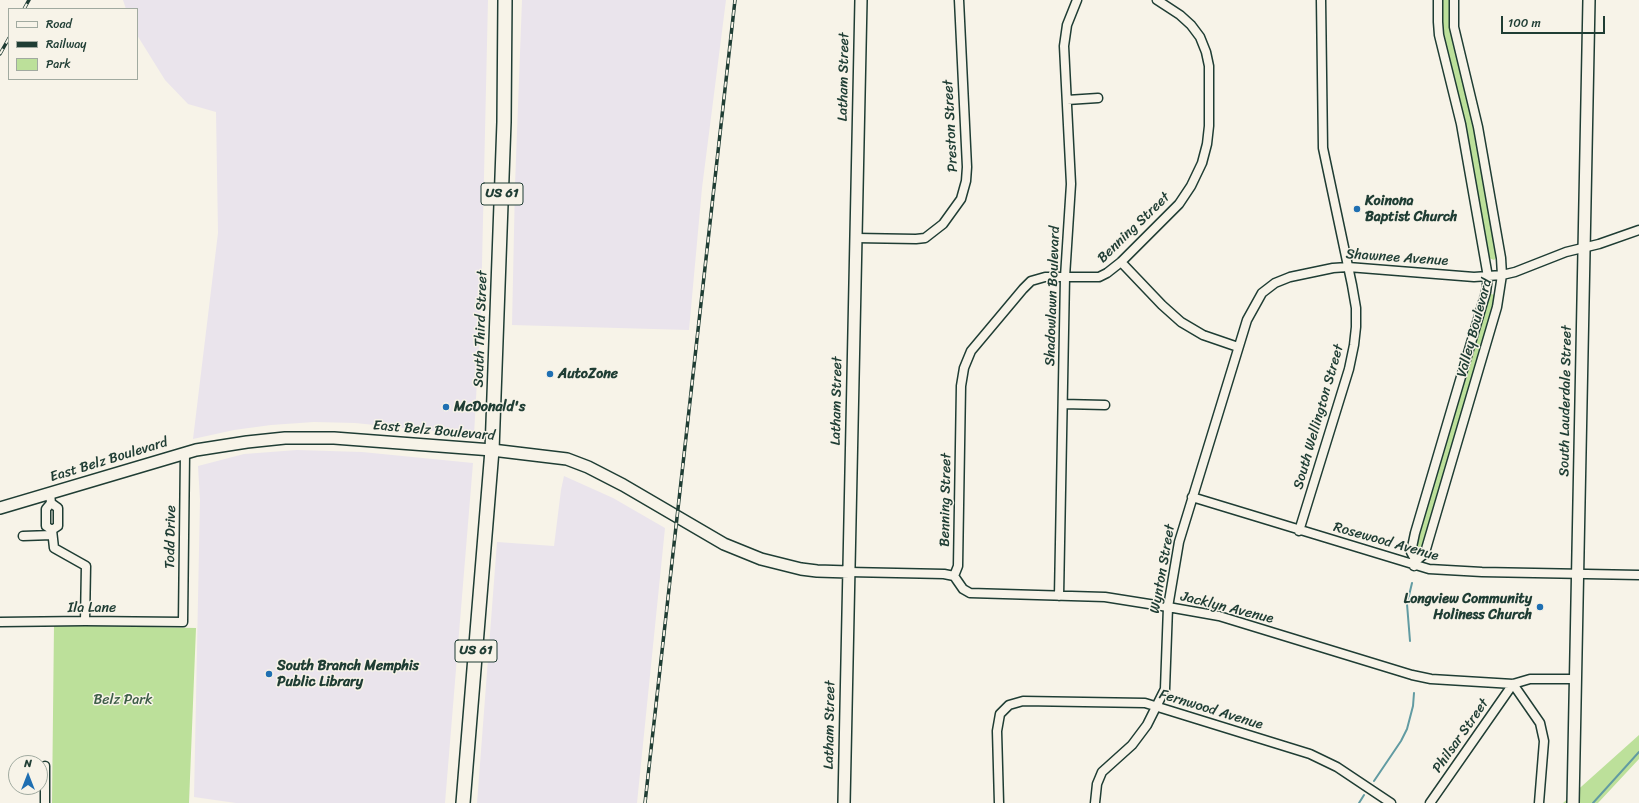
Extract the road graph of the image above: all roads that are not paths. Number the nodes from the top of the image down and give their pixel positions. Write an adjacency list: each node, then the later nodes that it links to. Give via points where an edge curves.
1 (505, 0): 23 (main road, South Third Street / US 61, via 504,122)
2 (861, 0): 13 (street, Latham Street)
3 (959, 0): 13 (street, Preston Street, via 967,166 961,199 943,224 925,238)
4 (1077, 0): 11 (street, Shadowlawn Boulevard, via 1069,17 1065,35)
5 (1157, 0): 15 (street, Benning Street, via 1186,20 1196,31 1205,48 1209,66 1208,138 1202,163 1189,190 1171,213)
6 (1320, 0): 16 (street, South Wellington Street, via 1323,148)
7 (1438, 0): 19 (street, Valley Boulevard, via 1439,35 1461,124)
8 (1454, 0): 17 (street, Valley Boulevard, via 1454,26 1478,127)
9 (1589, 0): 14 (street, South Lauderdale Street)
10 (1098, 98): 11 (street)
11 (1067, 100): 18 (street, Shadowlawn Boulevard, via 1071,184)
12 (1639, 230): 14 (street, Shawnee Avenue)
13 (856, 238): 32 (street, Latham Street)
14 (1584, 248): 17 (street, Shawnee Avenue); 33 (street, South Lauderdale Street)
15 (1121, 262): 18 (street, Benning Street, via 1099,277); 20 (street, via 1181,322 1203,335)
16 (1348, 267): 19 (street, Shawnee Avenue); 20 (street, Shawnee Avenue, via 1290,277 1266,289 1249,314); 28 (street, South Wellington Street, via 1356,310 1353,352)
17 (1502, 275): 19 (street, Shawnee Avenue); 31 (street, Valley Boulevard, via 1497,307 1426,549)
18 (1065, 277): 21 (street, Shadowlawn Boulevard); 35 (street, Benning Street, via 1035,279 1026,286 974,347 966,362 961,386 958,566)
19 (1488, 277): 31 (street, Valley Boulevard, via 1486,292 1415,533 1411,552)
20 (1238, 347): 25 (street, Wynton Street)
21 (1063, 404): 22 (street); 36 (street, Shadowlawn Boulevard)
22 (1105, 405)
23 (492, 450): 24 (street, East Belz Boulevard, via 334,438 292,438 247,442); 32 (street, East Belz Boulevard, via 567,459 588,467 724,544 761,559 812,570); 44 (main road, South Third Street / US 61)
24 (185, 453): 26 (street, East Belz Boulevard); 40 (street, Todd Drive)
25 (1192, 497): 28 (street, Rosewood Avenue); 37 (street, Wynton Street, via 1178,545)
26 (50, 498): 27 (street, East Belz Boulevard); 29 (street, via 46,509 46,526); 29 (street, via 58,508 58,526)
27 (0, 508)
28 (1299, 530): 31 (street, Rosewood Avenue)
29 (52, 533): 30 (street); 38 (street, via 54,548 86,566)
30 (23, 536)
31 (1415, 563): 33 (street, Rosewood Avenue, via 1441,571)
32 (849, 572): 35 (street); 45 (street, Latham Street)
33 (1578, 575): 34 (street, Rosewood Avenue); 41 (street, South Lauderdale Street)
34 (1639, 575)
35 (954, 576): 36 (street, Jacklyn Avenue, via 963,589 970,593)
36 (1059, 596): 37 (street, Jacklyn Avenue, via 1112,598)
37 (1168, 607): 42 (street, Jacklyn Avenue, via 1219,616 1412,675 1443,681); 43 (street, Wynton Street, via 1165,689)
38 (85, 621): 39 (street, Ila Lane); 40 (street, Ila Lane)
39 (0, 622)
40 (183, 622)
41 (1576, 679): 42 (street, Jacklyn Avenue, via 1530,679); 51 (street, South Lauderdale Street)
42 (1513, 684): 49 (street, Philsar Street); 50 (street, via 1540,723 1544,741)
43 (1155, 707): 46 (street, Fernwood Avenue, via 1117,702 1023,701 1009,705 1000,714 998,731); 47 (street, Wynton Street, via 1147,725 1132,745 1102,772 1097,784); 48 (street, Fernwood Avenue, via 1310,754 1337,767)
44 (463, 803)
45 (844, 803)
46 (999, 803)
47 (1095, 803)
48 (1391, 803)
49 (1430, 803)
50 (1539, 803)
51 (1573, 803)

